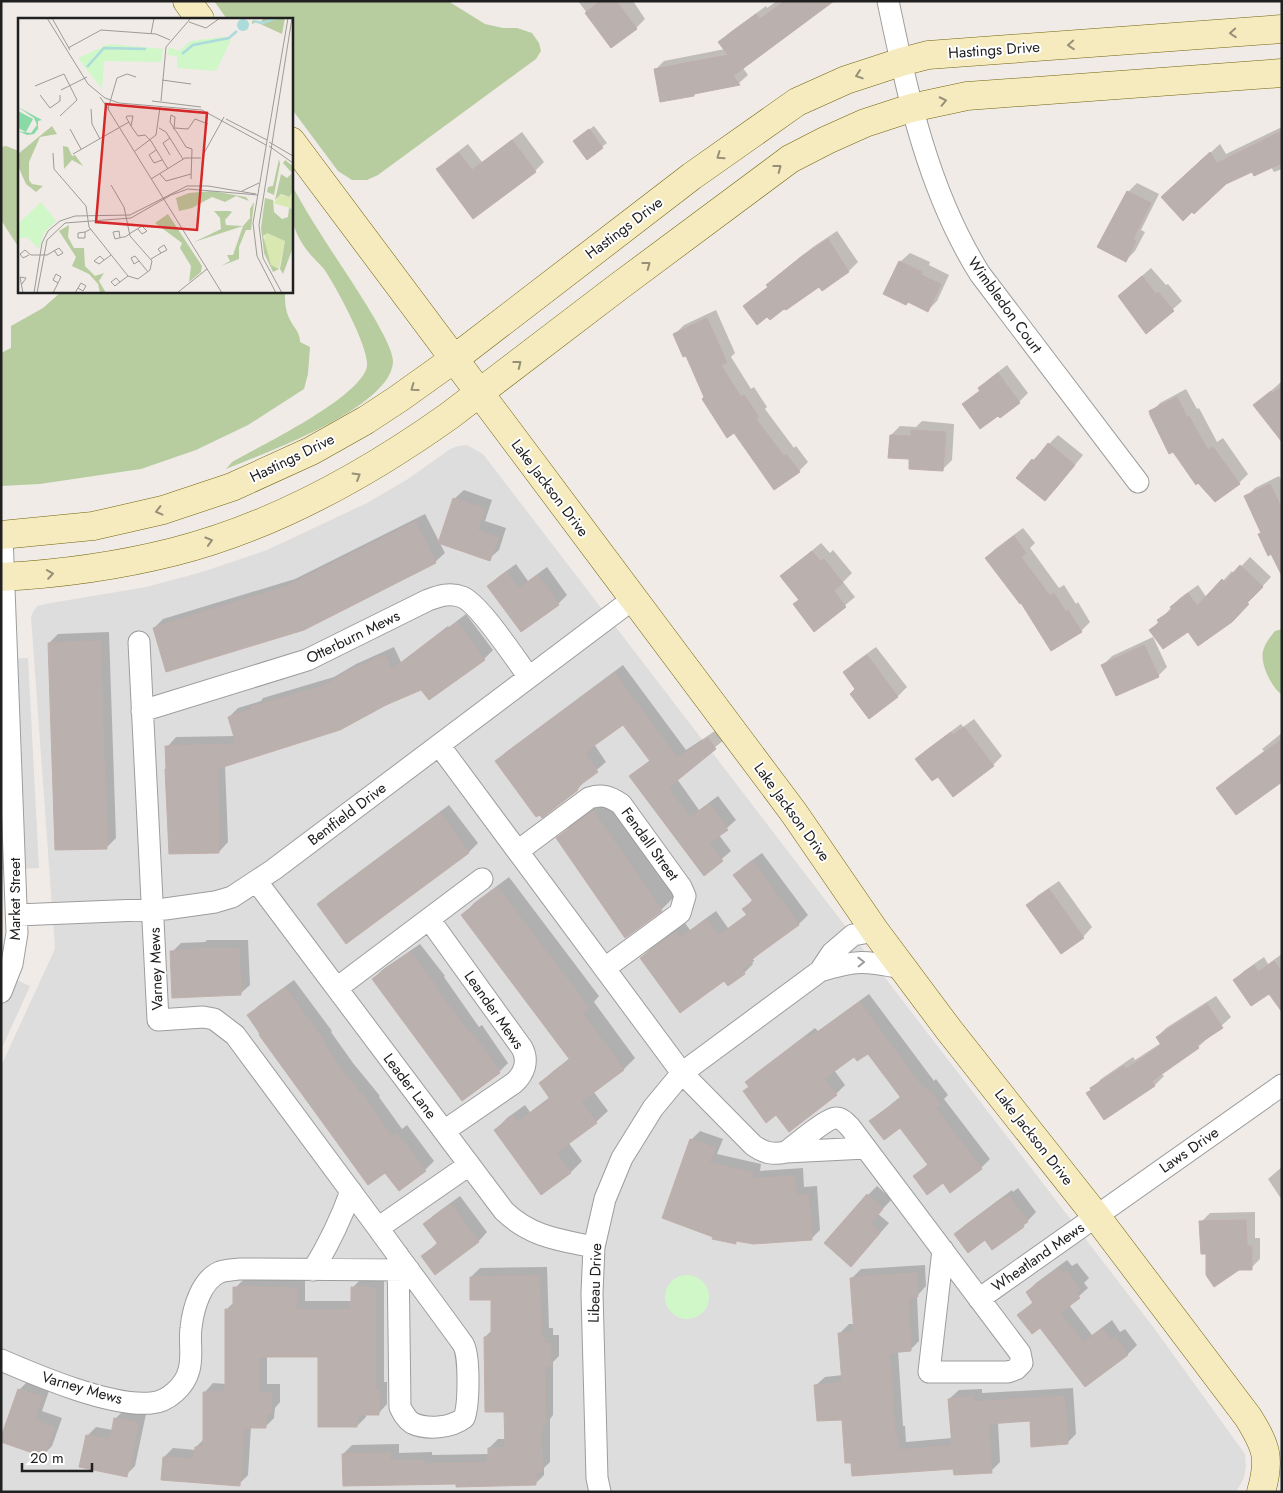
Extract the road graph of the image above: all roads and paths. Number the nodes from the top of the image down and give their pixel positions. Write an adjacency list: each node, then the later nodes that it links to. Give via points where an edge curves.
1 (187, 1): 3 (street)
2 (888, 1): 5 (street, Wimbledon Court)
3 (199, 18)
4 (1282, 29): 5 (street, Hastings Drive, one-way to 5, via 928,55)
5 (900, 62): 7 (street, Wimbledon Court); 9 (street, Hastings Drive, one-way to 9, via 846,80 797,102 692,176)
6 (1282, 73): 7 (street, one-way to 6, via 966,96)
7 (911, 108): 10 (street, one-way to 7, via 790,159 866,123); 11 (street, Wimbledon Court, via 949,219 963,247)
8 (292, 143): 9 (street, Lake Jackson Drive)
9 (454, 359): 10 (street, Lake Jackson Drive); 12 (street, Hastings Drive, one-way to 12, via 366,420 311,451 232,487 163,510 93,526)
10 (480, 394): 13 (street, one-way to 10, via 38,576 106,566 174,552 226,536 288,511 351,479); 14 (street, Lake Jackson Drive)
11 (1138, 482)
12 (1, 535): 13 (street, Market Street)
13 (2, 577): 23 (street, Market Street)
14 (633, 599): 16 (street, Bentfield Drive); 25 (street, Lake Jackson Drive, via 794,813)
15 (139, 642): 17 (street)
16 (529, 677): 17 (street, Otterburn Mews, via 481,612 464,597 448,594 428,600 308,660); 18 (street, Bentfield Drive)
17 (142, 711): 22 (street)
18 (439, 745): 19 (street); 21 (street, Bentfield Drive)
19 (518, 851): 26 (street); 26 (street, Fendall Street, via 589,798 600,795 621,804 681,887 684,896 680,913)
20 (482, 879): 24 (street)
21 (257, 882): 22 (street, Bentfield Drive, via 232,897 215,902); 29 (street, Leader Lane)
22 (153, 910): 23 (street, Bentfield Drive); 37 (street, Varney Mews, via 158,1020 214,1019 235,1035)
23 (17, 915): 30 (street, Market Street, via 14,954)
24 (429, 919): 29 (street); 33 (street, Leander Mews, via 522,1048 526,1060 522,1074 514,1083)
25 (875, 931): 27 (street, Lake Jackson Drive); 28 (street, Libeau Drive, via 854,935 832,953)
26 (605, 968): 31 (street)
27 (903, 968): 28 (street, Libeau Drive, one-way to 27, via 858,962); 38 (street, Lake Jackson Drive)
28 (820, 972): 31 (street, Libeau Drive)
29 (336, 988): 33 (street, Leader Lane)
30 (1, 992)
31 (682, 1073): 35 (street, via 753,1145 764,1152); 40 (street, Libeau Drive, via 653,1108 622,1158 605,1199)
32 (1282, 1085): 38 (street, Laws Drive)
33 (444, 1131): 36 (street, Leader Lane)
34 (866, 1148): 35 (street); 35 (street, Wheatland Mews, via 844,1120 836,1118); 41 (street, Wheatland Mews)
35 (786, 1152)
36 (469, 1165): 39 (street); 40 (street, Leader Lane, via 516,1223 542,1236)
37 (351, 1191): 39 (street, Varney Mews); 43 (street, via 339,1223)
38 (1096, 1216): 44 (street, Wheatland Mews); 46 (street, Lake Jackson Drive)
39 (378, 1228): 42 (street, Varney Mews)
40 (594, 1247): 48 (street, Libeau Drive)
41 (943, 1250): 44 (street, Wheatland Mews); 44 (street, Wheatland Mews, via 929,1372 1008,1372 1022,1363 1020,1353)
42 (401, 1265): 42 (street, Varney Mews, via 400,1407 412,1422 427,1426 452,1425 464,1418 468,1405 466,1348); 43 (street, Varney Mews)
43 (313, 1270): 45 (street, Varney Mews, via 239,1269 215,1275 206,1284 196,1307 191,1328 189,1372 178,1388 162,1400 151,1403 100,1396)
44 (979, 1299)
45 (1, 1360)
46 (1248, 1417): 47 (street); 49 (street, Lake Jackson Drive, via 1266,1453 1266,1477)
47 (1282, 1462)
48 (596, 1487)
49 (1261, 1492)

